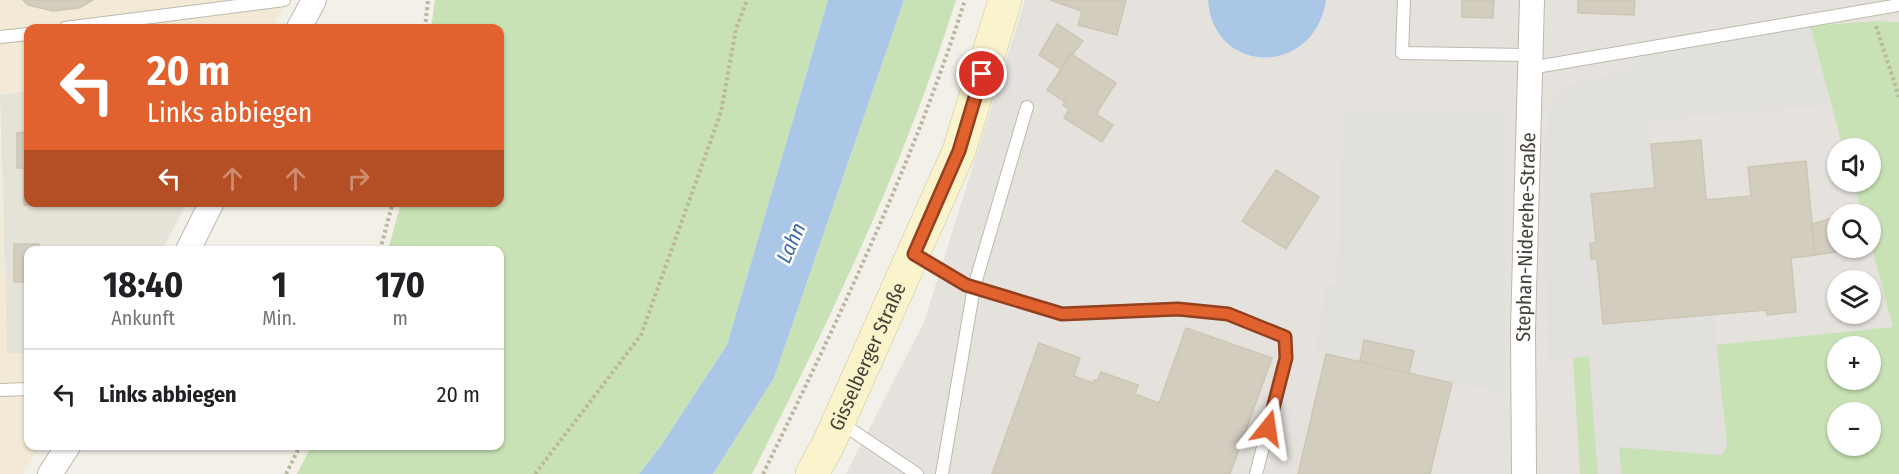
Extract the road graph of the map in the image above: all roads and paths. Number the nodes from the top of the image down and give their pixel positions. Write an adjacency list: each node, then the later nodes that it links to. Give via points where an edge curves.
1 (284, 0): 11 (lane)
2 (314, 0): 12 (street)
3 (428, 0): 13 (path)
4 (747, 0): 32 (path, via 736,29 721,112 641,335)
5 (964, 0): 33 (path, via 901,172 837,323)
6 (1005, 0): 23 (main road, Gisselberger Straße, via 959,151)
7 (1404, 0): 16 (lane, via 1402,53)
8 (1532, 0): 16 (street, Stephan-Niderehe-Straße)
9 (1899, 5): 10 (lane)
10 (1870, 9): 16 (lane); 17 (path)
11 (96, 24)
12 (301, 24)
13 (425, 24)
14 (24, 35): 15 (lane)
15 (0, 38)
16 (1531, 62): 38 (street, Stephan-Niderehe-Straße, via 1523,329)
17 (1899, 97)
18 (1027, 107): 24 (lane)
19 (210, 207): 21 (street)
20 (392, 207): 22 (path)
21 (190, 246)
22 (381, 246)
23 (914, 254): 24 (lane); 27 (main road, Gisselberger Straße)
24 (974, 287): 36 (lane); 37 (lane, via 1062,314 1178,309 1228,314 1285,337 1286,358)
25 (24, 389): 26 (lane)
26 (0, 390)
27 (839, 422): 34 (main road, Gisselberger Straße); 35 (lane)
28 (65, 450): 30 (street)
29 (298, 450): 31 (path)
30 (50, 474)
31 (286, 474)
32 (535, 474)
33 (763, 474)
34 (812, 474)
35 (917, 474)
36 (942, 474)
37 (1256, 474)
38 (1524, 474)

